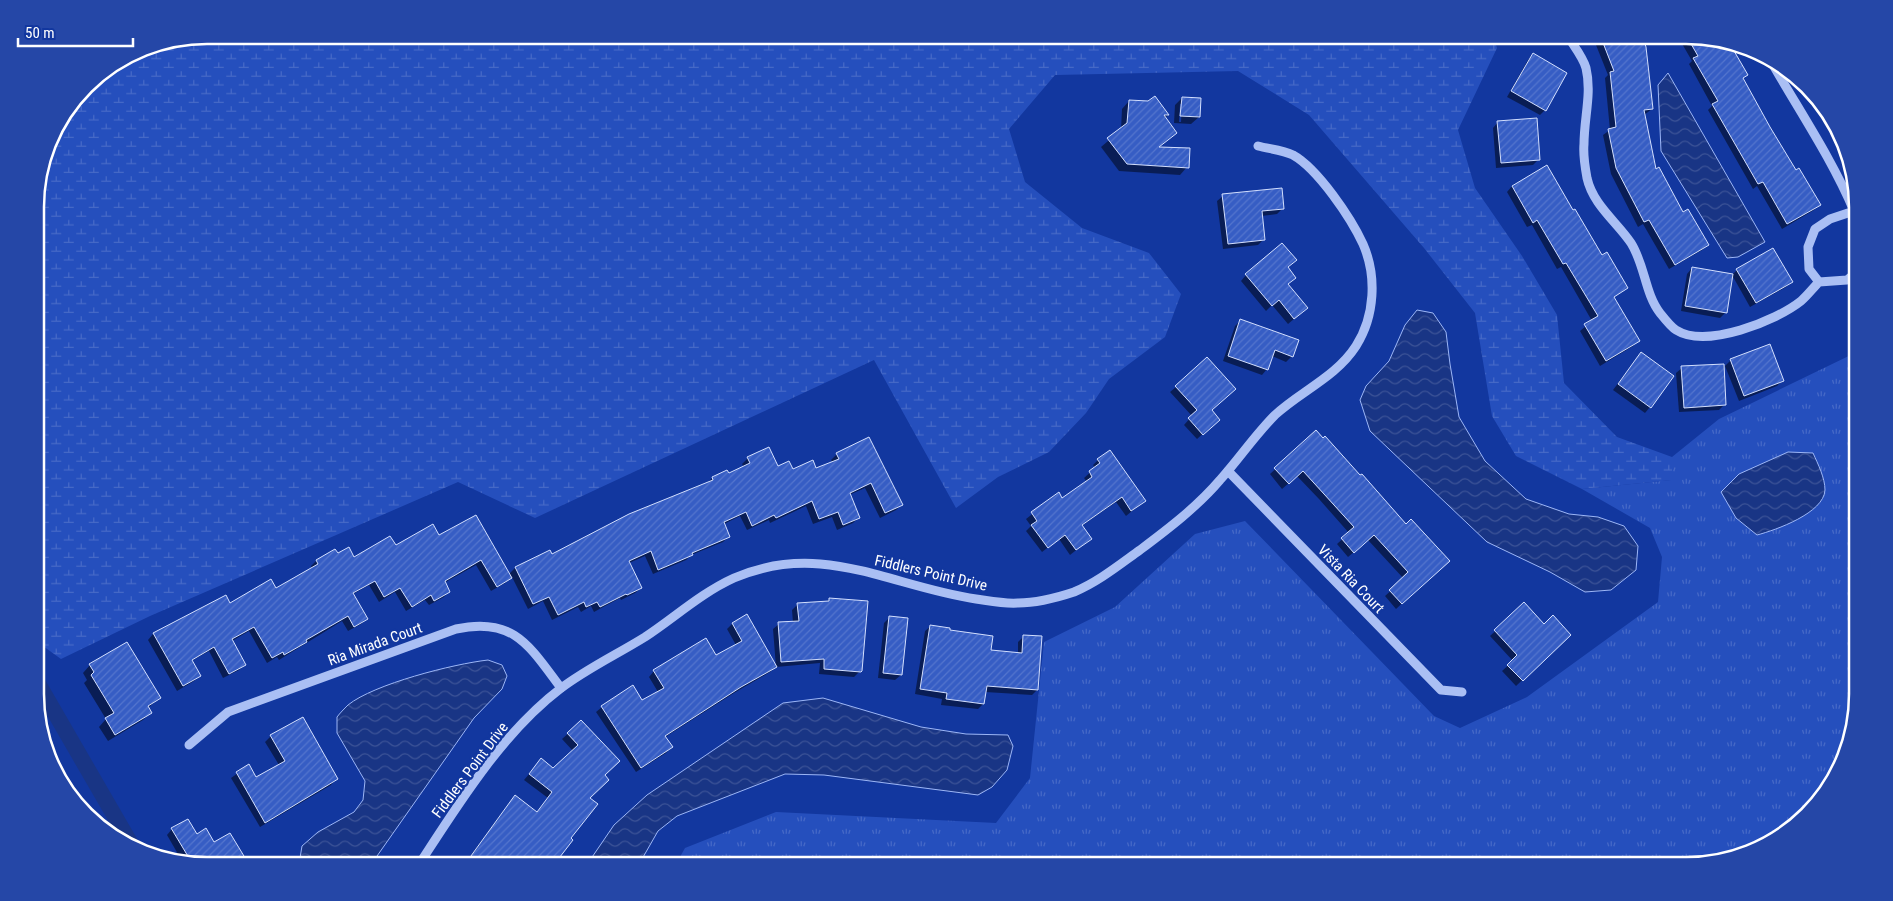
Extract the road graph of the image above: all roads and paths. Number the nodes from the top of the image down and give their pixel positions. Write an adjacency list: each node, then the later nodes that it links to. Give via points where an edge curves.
1 (1573, 44): 7 (street, via 1586,66 1589,87 1584,145 1588,179 1599,204 1631,243 1641,261 1659,312 1676,330 1691,335 1716,336 1746,329 1777,317 1802,301)
2 (1777, 71): 4 (street)
3 (1258, 146): 8 (street, Fiddlers Point Drive, via 1292,155 1330,190 1363,244 1372,285 1371,306 1357,345 1344,362 1278,413 1253,438)
4 (1849, 198)
5 (1849, 214): 7 (street, via 1830,219 1815,229 1808,247 1809,269)
6 (1849, 278): 7 (street)
7 (1818, 282)
8 (1228, 471): 9 (street, Fiddlers Point Drive, via 1201,501 1171,526 1115,568 1073,592 1046,600 997,602 915,586 827,563 778,565 732,579 707,593 644,637); 10 (street, Vista Ria Court, via 1441,690)
9 (561, 688): 11 (street, Ria Mirada Court, via 518,636 503,629 472,626 228,712); 12 (street, Fiddlers Point Drive, via 499,749)
10 (1462, 692)
11 (189, 745)
12 (424, 857)

